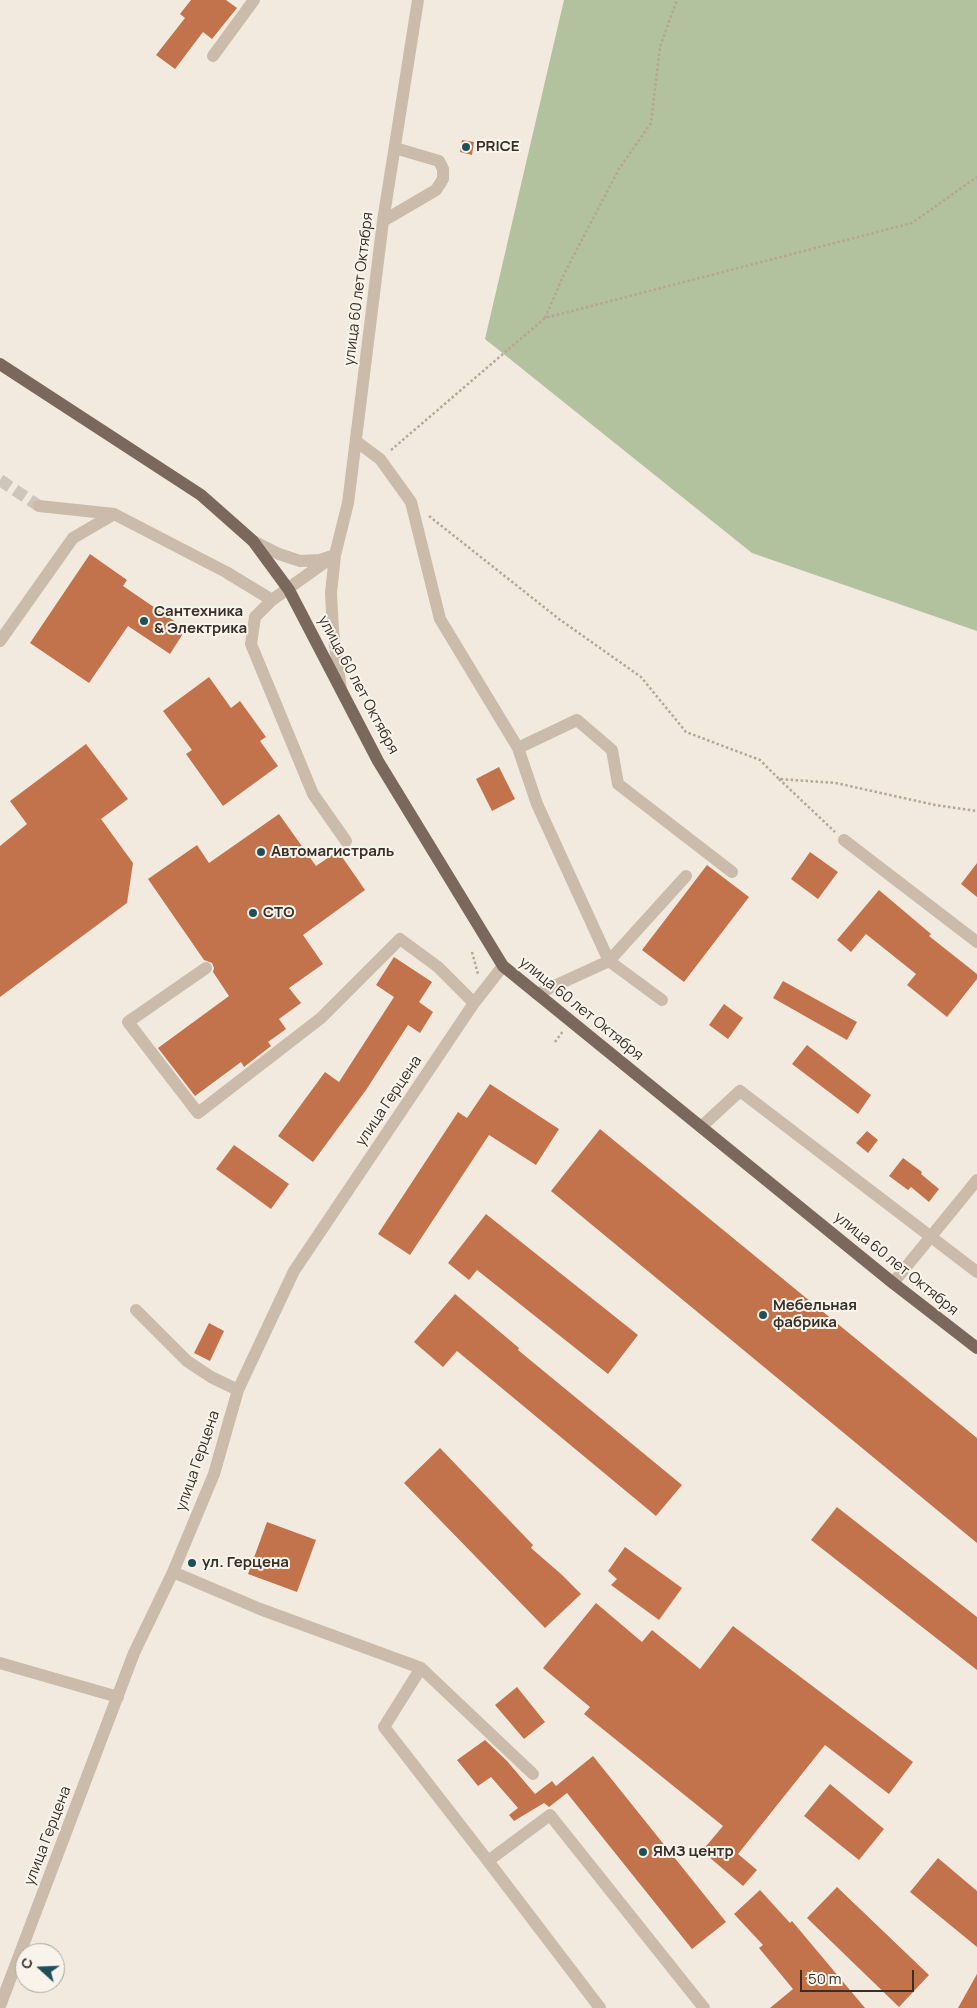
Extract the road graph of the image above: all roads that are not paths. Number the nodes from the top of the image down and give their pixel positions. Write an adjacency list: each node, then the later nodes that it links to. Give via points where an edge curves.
1 (254, 0): 3 (street)
2 (418, 0): 4 (street, улица 60 лет Октября)
3 (213, 56)
4 (395, 148): 5 (street, улица 60 лет Октября); 5 (street, via 438,161 443,169 443,179 436,190)
5 (383, 221): 7 (street, улица 60 лет Октября)
6 (0, 364): 10 (main road, улица 60 лет Октября, via 201,495)
7 (357, 442): 11 (street, улица 60 лет Октября, via 348,503); 16 (street, via 380,459 411,502 440,619)
8 (39, 506): 9 (street)
9 (114, 514): 13 (street, via 226,572); 14 (street, via 73,538)
10 (253, 541): 11 (street, via 300,561); 12 (main road, улица 60 лет Октября)
11 (335, 555): 12 (street); 15 (street, улица 60 лет Октября, via 331,593)
12 (289, 590): 13 (street); 15 (main road, улица 60 лет Октября)
13 (272, 600): 18 (street, via 254,617 251,644 313,794)
14 (0, 641)
15 (341, 688): 23 (main road, улица 60 лет Октября, via 378,761)
16 (518, 748): 19 (street, via 577,720 612,750 618,784); 22 (street, via 537,804)
17 (844, 840): 21 (street)
18 (346, 841)
19 (732, 872)
20 (686, 876): 22 (street)
21 (977, 942)
22 (609, 960): 25 (street); 27 (street)
23 (503, 966): 25 (main road, улица 60 лет Октября); 26 (street, улица Герцена)
24 (206, 968): 26 (street, via 128,1022 198,1112 321,1018 400,939 438,967)
25 (537, 994): 28 (main road, улица 60 лет Октября)
26 (470, 999): 35 (street, улица Герцена, via 294,1271)
27 (662, 1000)
28 (701, 1127): 30 (street, via 740,1091); 32 (main road, улица 60 лет Октября)
29 (977, 1180): 30 (street)
30 (931, 1238): 31 (street); 32 (street)
31 (977, 1272)
32 (892, 1283): 34 (main road, улица 60 лет Октября)
33 (136, 1310): 35 (street, via 187,1361)
34 (977, 1348)
35 (238, 1390): 36 (street, улица Герцена, via 214,1474)
36 (173, 1572): 38 (street, via 260,1609); 39 (street, улица Герцена, via 134,1654)
37 (0, 1664): 39 (street)
38 (421, 1668): 40 (street); 41 (street, via 384,1727)
39 (118, 1697): 42 (street, улица Герцена)
40 (533, 1774)
41 (488, 1862): 43 (street); 44 (street, via 550,1815)
42 (0, 2006)
43 (600, 2008)
44 (704, 2008)

